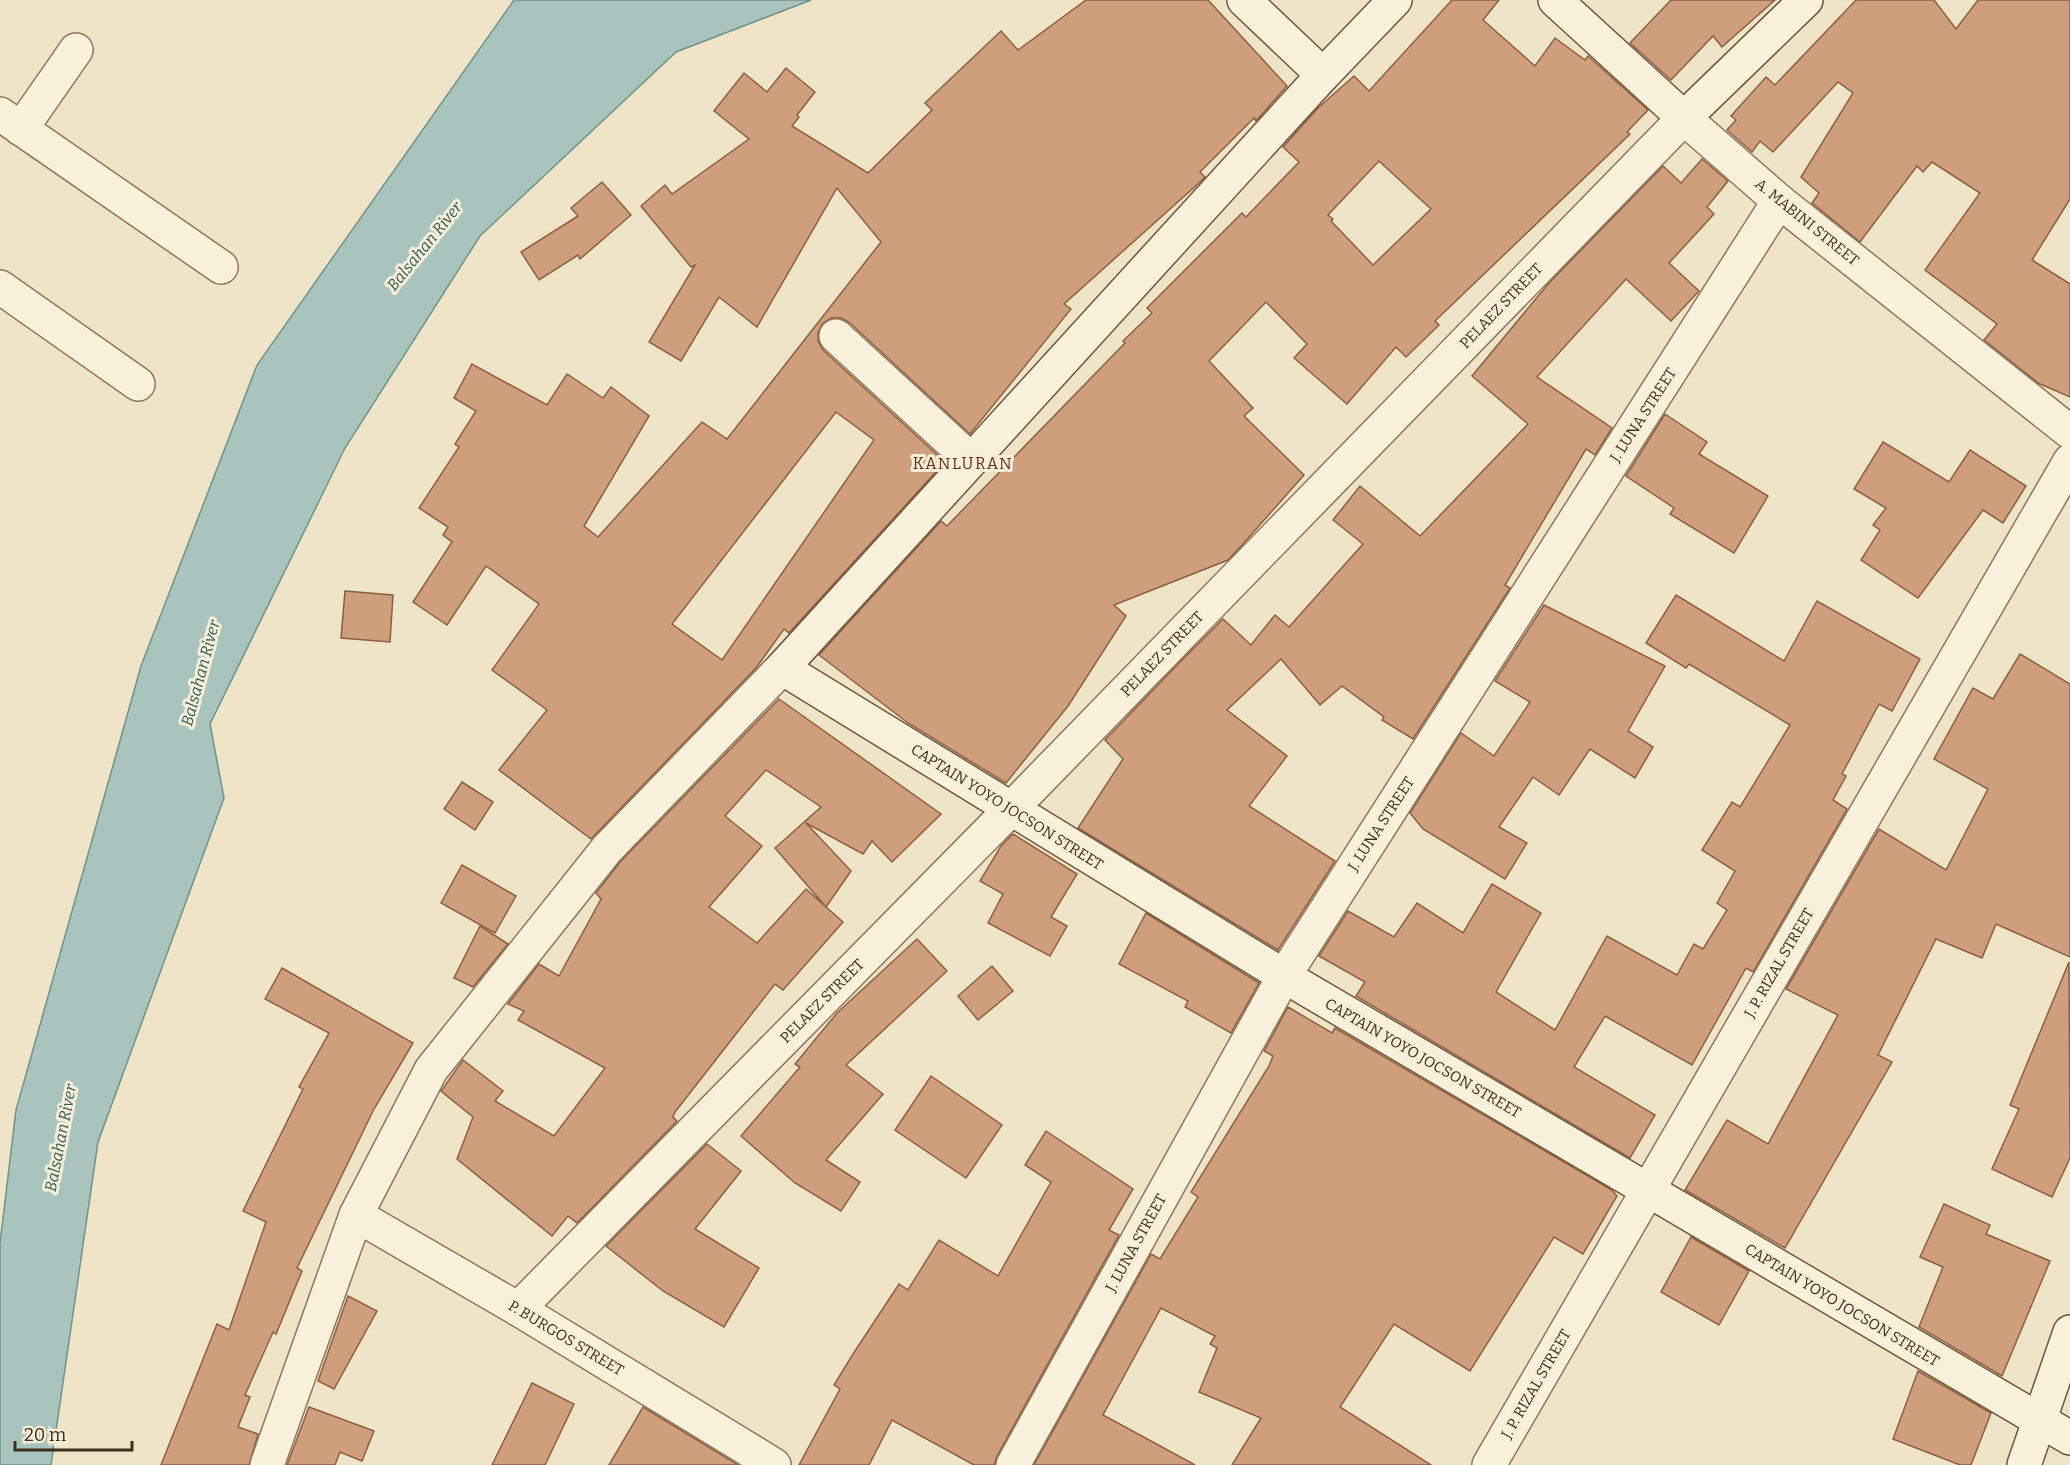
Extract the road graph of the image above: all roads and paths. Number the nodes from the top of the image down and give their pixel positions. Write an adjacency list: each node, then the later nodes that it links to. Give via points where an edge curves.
1 (1244, 0): 6 (street)
2 (1395, 0): 6 (street)
3 (1555, 0): 7 (street, A. MABINI STREET)
4 (1806, 0): 7 (street, PELAEZ STREET)
5 (76, 50): 8 (street)
6 (1323, 75): 15 (street)
7 (1684, 118): 9 (street, A. MABINI STREET); 18 (street, PELAEZ STREET)
8 (11, 122): 10 (street)
9 (1779, 201): 14 (street, A. MABINI STREET); 19 (street, J. LUNA STREET)
10 (220, 267)
11 (0, 287): 13 (street)
12 (836, 336): 15 (street)
13 (138, 384)
14 (2070, 432)
15 (971, 460): 17 (street)
16 (2070, 461): 20 (street, J. P. RIZAL STREET)
17 (782, 668): 18 (street, CAPTAIN YOYO JOCSON STREET); 21 (street, via 607,849 431,1070)
18 (1010, 810): 19 (street, CAPTAIN YOYO JOCSON STREET); 22 (street, PELAEZ STREET)
19 (1284, 976): 20 (street, CAPTAIN YOYO JOCSON STREET); 28 (street, J. LUNA STREET)
20 (1647, 1190): 24 (street, CAPTAIN YOYO JOCSON STREET); 29 (street, J. P. RIZAL STREET)
21 (356, 1215): 22 (street, P. BURGOS STREET); 26 (street)
22 (518, 1309): 27 (street, P. BURGOS STREET)
23 (2070, 1332): 24 (street)
24 (2040, 1422): 25 (street, CAPTAIN YOYO JOCSON STREET); 30 (street)
25 (2070, 1438)
26 (267, 1465)
27 (774, 1465)
28 (1013, 1465)
29 (1489, 1465)
30 (2024, 1465)

